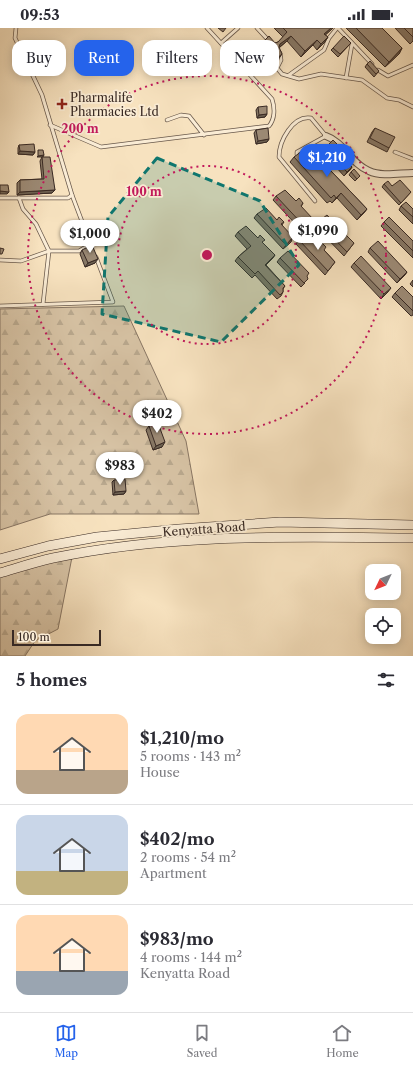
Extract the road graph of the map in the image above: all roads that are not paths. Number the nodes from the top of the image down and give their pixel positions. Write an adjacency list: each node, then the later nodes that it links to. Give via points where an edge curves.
1 (16, 28): 19 (lane, via 15,38 42,95)
2 (207, 28): 8 (lane)
3 (238, 28): 6 (lane)
4 (257, 28): 7 (lane)
5 (338, 28): 9 (lane); 14 (lane, via 329,38 324,50)
6 (224, 40)
7 (268, 40)
8 (220, 42)
9 (352, 44): 12 (lane, via 384,75 393,75); 16 (lane)
10 (279, 51): 11 (lane)
11 (279, 64)
12 (413, 65)
13 (279, 70): 14 (lane, via 282,74)
14 (289, 75): 16 (lane, via 299,79 321,74)
15 (251, 76): 20 (lane, via 268,94 274,105 273,120 265,127)
16 (346, 78): 17 (lane, via 362,80 387,98 399,100)
17 (413, 107)
18 (166, 120): 20 (lane, via 181,115 189,116)
19 (50, 125): 20 (lane, via 101,147); 26 (lane)
20 (204, 135)
21 (326, 136): 23 (lane, via 301,148); 25 (street, via 335,139 369,171 379,174); 29 (lane, via 310,118 300,119 293,125 279,152 281,160)
22 (395, 152): 24 (lane)
23 (297, 155)
24 (413, 160)
25 (413, 173)
26 (72, 195): 28 (lane, via 68,198); 30 (lane)
27 (0, 198): 28 (lane)
28 (19, 198): 31 (lane)
29 (315, 201)
30 (91, 244): 31 (lane, via 79,251); 33 (lane, via 113,302)
31 (49, 251): 32 (lane, via 20,261); 33 (lane)
32 (0, 260)
33 (43, 304): 34 (lane)
34 (0, 306)
35 (413, 525): 37 (main road, Kenyatta Road, via 280,522 97,537 48,546)
36 (413, 538): 38 (main road, Kenyatta Road, via 224,538 102,550 52,558)
37 (0, 559)
38 (0, 573)

